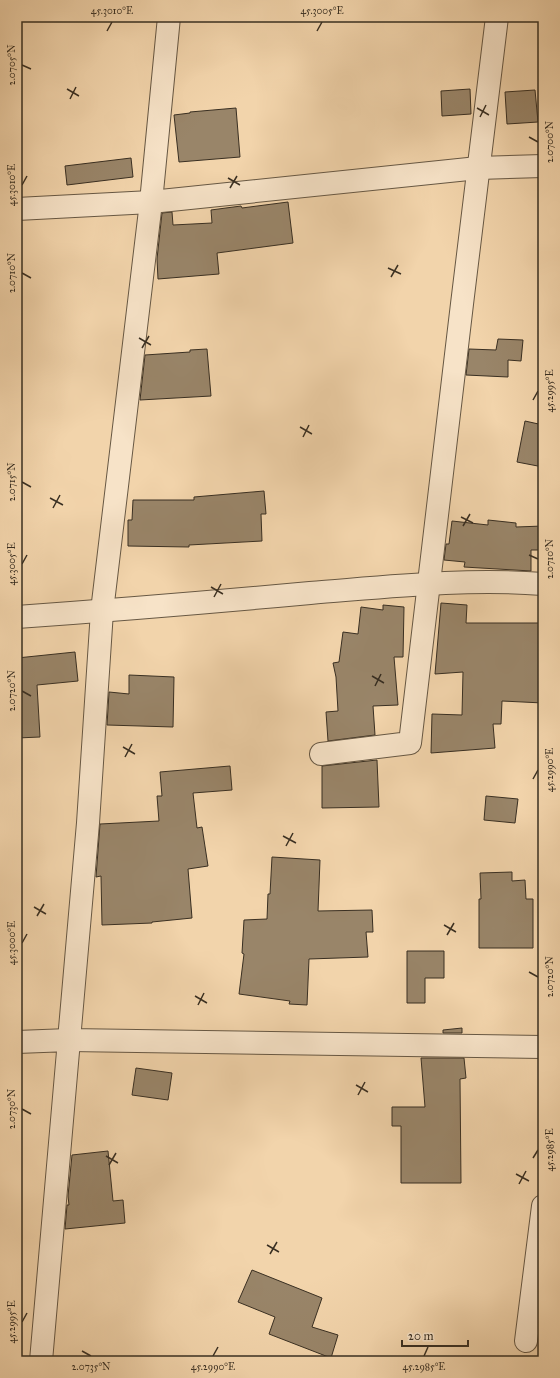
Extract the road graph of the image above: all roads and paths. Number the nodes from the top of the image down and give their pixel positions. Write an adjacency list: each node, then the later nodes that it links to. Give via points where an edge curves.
1 (169, 17): 5 (street)
2 (497, 17): 4 (street)
3 (543, 166): 4 (street)
4 (478, 168): 5 (street); 7 (street)
5 (151, 202): 6 (street); 9 (street)
6 (17, 209)
7 (428, 583): 8 (street); 9 (street); 11 (street, via 410,743)
8 (543, 584)
9 (102, 611): 10 (street); 12 (street, via 88,823)
10 (17, 617)
11 (321, 754)
12 (69, 1040): 13 (street); 14 (street); 17 (street)
13 (17, 1042)
14 (543, 1047)
15 (543, 1206): 16 (street)
16 (526, 1341)
17 (41, 1361)

